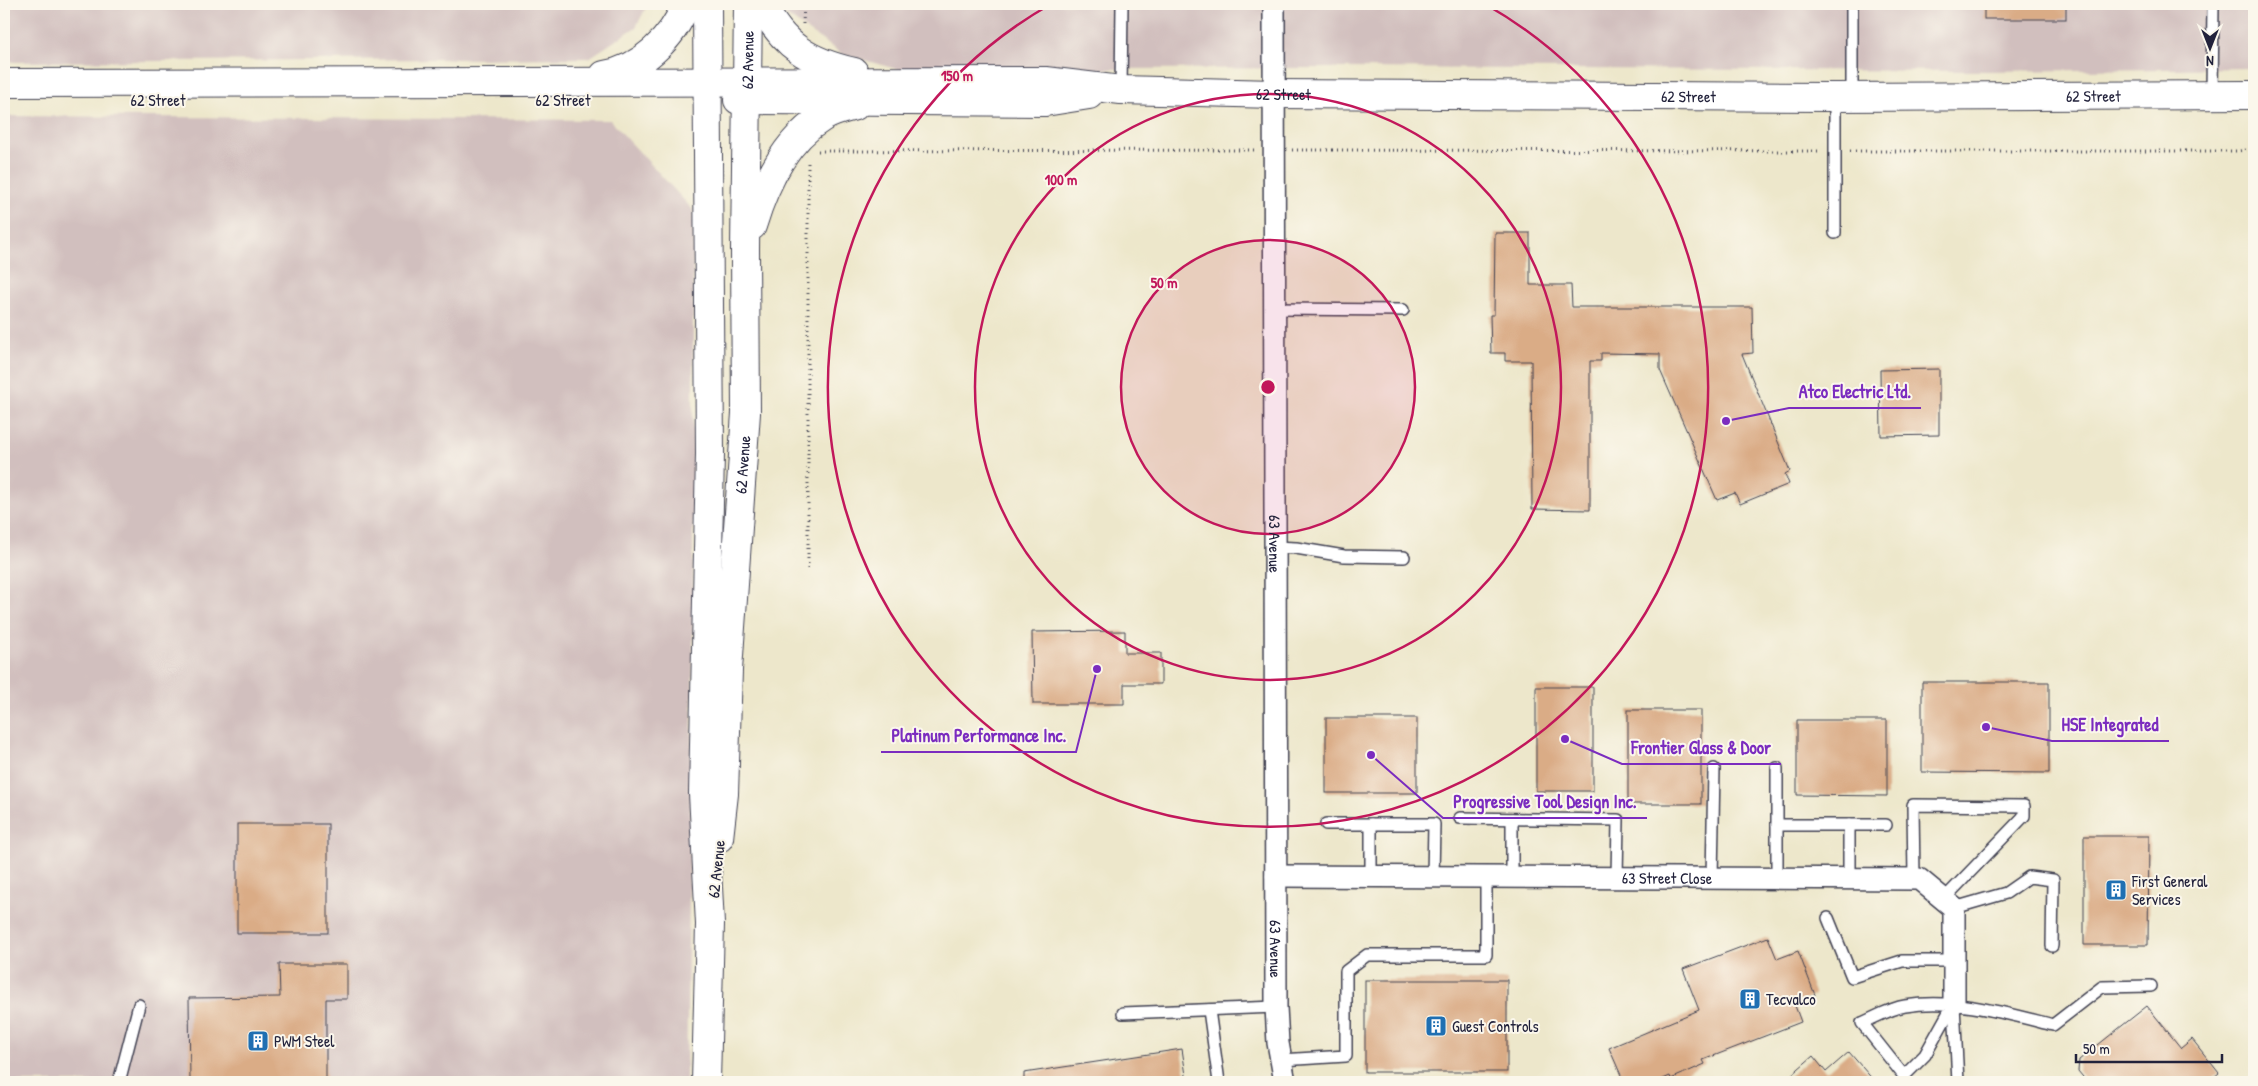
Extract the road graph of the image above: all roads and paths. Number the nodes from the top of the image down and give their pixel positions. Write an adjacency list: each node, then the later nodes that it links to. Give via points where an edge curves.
1 (686, 4): 11 (main road, via 669,34 642,61 620,72)
2 (708, 4): 12 (main road, 62 Avenue)
3 (748, 4): 13 (main road, 62 Avenue)
4 (762, 4): 9 (main road, via 792,46 809,56 831,66)
5 (1122, 4): 14 (lane)
6 (1274, 4): 15 (street, 63 Avenue)
7 (1852, 4): 18 (lane)
8 (2212, 4): 16 (lane)
9 (902, 81): 13 (main road, 62 Street); 14 (main road, 62 Street, via 1046,81)
10 (4, 83): 11 (main road, 62 Street)
11 (551, 83): 12 (main road, 62 Street)
12 (707, 90): 13 (main road, 62 Street); 19 (main road, 62 Street); 56 (main road, 62 Avenue, via 710,454 703,794)
13 (747, 90): 20 (main road, 62 Street); 29 (main road, 62 Avenue)
14 (1121, 90): 15 (main road, 62 Street); 20 (main road, 62 Street, via 1045,102)
15 (1274, 94): 18 (main road, 62 Street); 30 (street, 63 Avenue)
16 (2212, 95): 17 (main road, 62 Street); 18 (main road, 62 Street)
17 (2254, 95)
18 (1843, 96): 28 (lane)
19 (4, 100)
20 (878, 101): 29 (main road, via 838,110 823,117 794,143 780,161 766,189)
21 (2254, 149): 25 (path)
22 (1251, 150): 26 (path)
23 (1298, 150): 24 (path)
24 (1817, 151)
25 (1850, 151)
26 (814, 153)
27 (810, 156): 34 (path)
28 (1835, 233)
29 (745, 249): 56 (main road, 62 Avenue, via 744,454 728,670 724,794)
30 (1274, 310): 31 (lane); 32 (street, 63 Avenue)
31 (1403, 310)
32 (1275, 547): 33 (lane, via 1344,556); 44 (street, 63 Avenue)
33 (1404, 557)
34 (808, 570)
35 (1777, 768): 41 (lane)
36 (1714, 769): 50 (lane)
37 (1460, 818): 38 (lane)
38 (1512, 819): 47 (lane); 49 (lane, via 1618,820)
39 (1326, 824): 40 (lane)
40 (1371, 824): 45 (lane); 46 (lane, via 1434,824)
41 (1777, 825): 42 (lane); 51 (lane)
42 (1849, 825): 43 (lane); 52 (lane)
43 (1886, 825)
44 (1276, 876): 45 (street, 63 Street Close); 62 (street, 63 Avenue)
45 (1371, 877): 46 (street, 63 Street Close)
46 (1433, 877): 48 (street, 63 Street Close)
47 (1512, 877): 48 (street, 63 Street Close); 49 (street, 63 Street Close)
48 (1486, 878): 65 (lane, via 1486,956 1367,956 1346,971 1346,1056)
49 (1617, 878): 50 (street, 63 Street Close)
50 (1712, 878): 51 (street, 63 Street Close)
51 (1777, 878): 52 (street, 63 Street Close)
52 (1849, 879): 53 (street, 63 Street Close)
53 (1914, 879): 54 (street, via 1919,879); 54 (lane, via 1913,805 2024,806 2024,816)
54 (1949, 904): 57 (lane, via 2006,893 2029,878 2053,880); 58 (street)
55 (1828, 918): 58 (lane, via 1852,977 1902,961)
56 (710, 924): 67 (main road, 62 Avenue)
57 (2052, 946)
58 (1954, 961): 60 (street)
59 (2151, 986): 60 (lane, via 2102,988 2053,1025)
60 (1954, 1003): 60 (lane, via 1926,1055 1904,1076 1862,1023 1904,1006); 70 (lane)
61 (139, 1005): 66 (lane)
62 (1276, 1007): 63 (lane); 65 (street, 63 Avenue)
63 (1209, 1010): 64 (lane); 68 (lane)
64 (1123, 1013)
65 (1280, 1060): 69 (street, 63 Avenue)
66 (119, 1082)
67 (706, 1082)
68 (1219, 1082)
69 (1285, 1082)
70 (1958, 1082)

